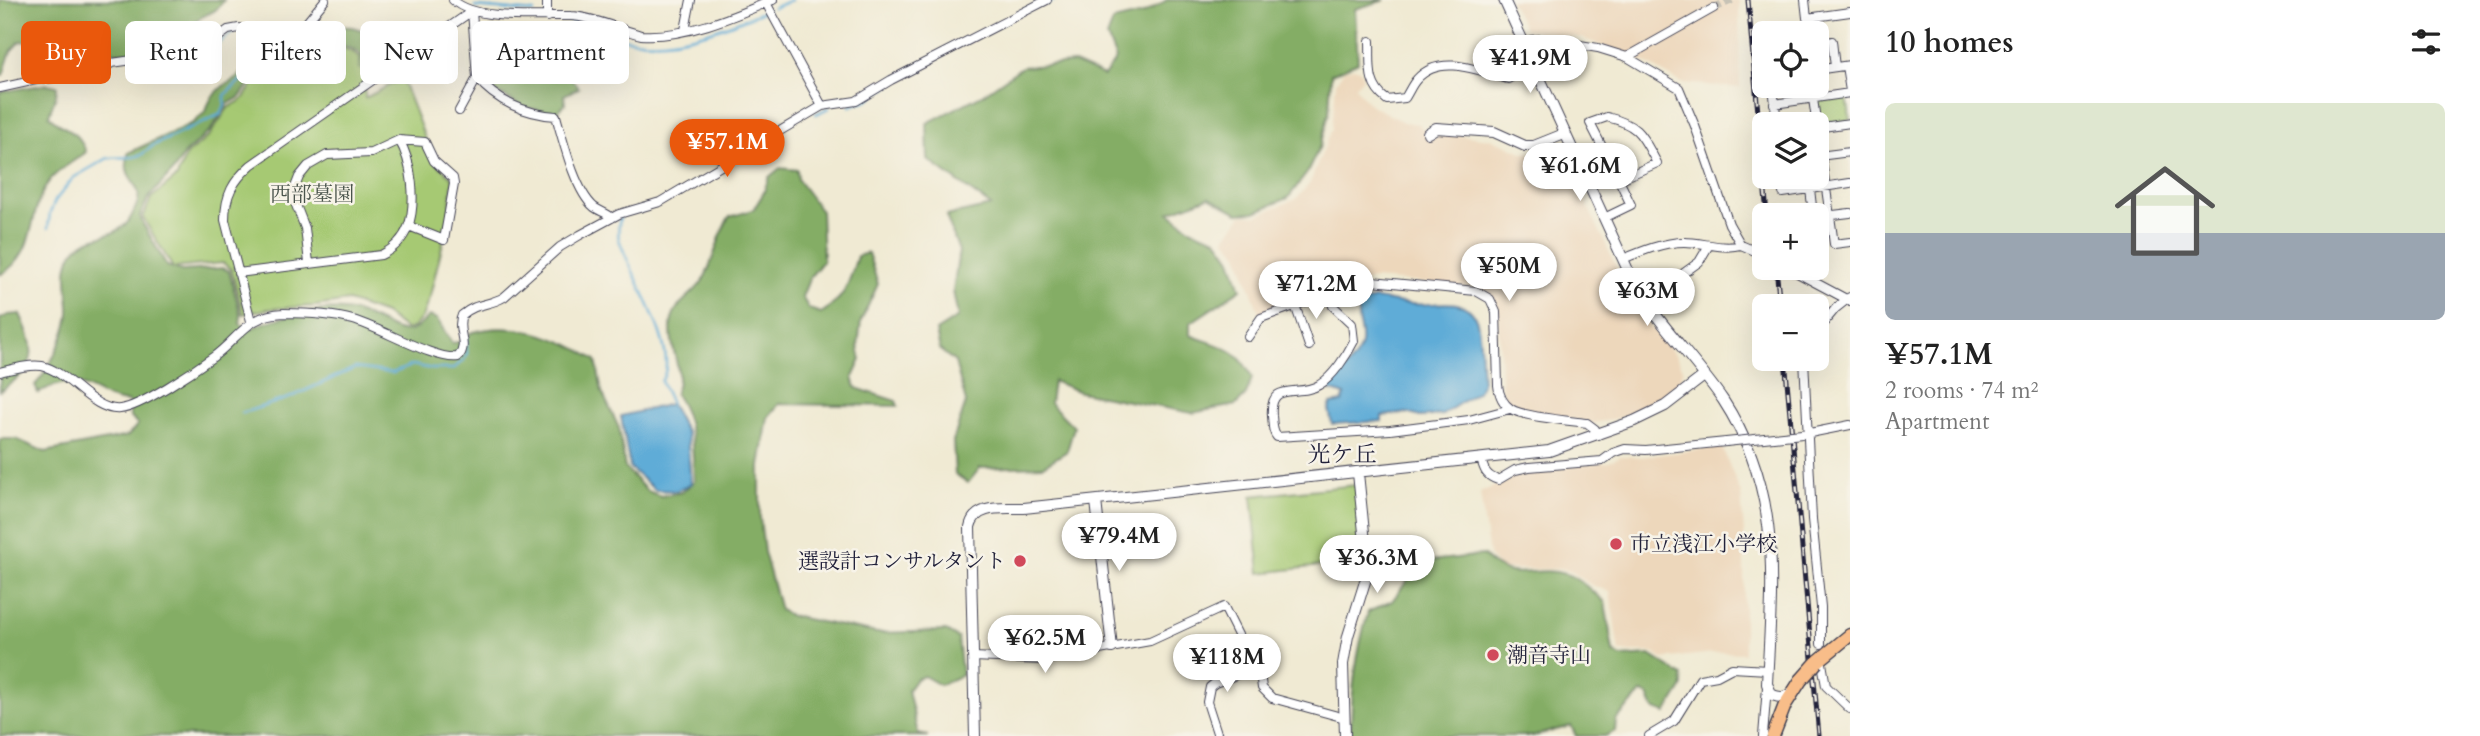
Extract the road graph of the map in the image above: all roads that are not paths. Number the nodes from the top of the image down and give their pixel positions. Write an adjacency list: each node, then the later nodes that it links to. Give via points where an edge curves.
1 (325, 0): 26 (street, via 298,33 286,38 267,39 239,28 197,47 112,63 92,74)
2 (453, 0): 11 (street)
3 (547, 0): 13 (street)
4 (691, 0): 5 (street); 15 (street)
5 (700, 0)
6 (1047, 0): 31 (street, via 856,101)
7 (1504, 0): 18 (street)
8 (1805, 0): 12 (street, via 1807,18)
9 (768, 1): 15 (street); 31 (street)
10 (1714, 8): 19 (street)
11 (472, 11): 13 (street); 14 (street); 60 (street, via 238,177 225,204 225,220)
12 (1850, 12)
13 (547, 17): 15 (street, via 573,15 640,35)
14 (473, 21)
15 (685, 30)
16 (1370, 41): 20 (street, via 1371,79 1377,94 1387,100 1405,98 1433,66 1454,65 1508,79)
17 (1832, 41): 22 (street)
18 (1524, 43): 19 (street, via 1544,39); 20 (street)
19 (1627, 57): 56 (street, via 1679,88)
20 (1533, 64): 38 (street)
21 (1848, 66): 22 (street); 27 (street)
22 (1835, 67): 23 (street)
23 (1829, 68)
24 (474, 84): 32 (street)
25 (484, 84): 51 (street, via 493,94 522,109 556,116 571,167 588,200)
26 (0, 88)
27 (1850, 92): 29 (street)
28 (1774, 98): 30 (street)
29 (1813, 99): 30 (street); 34 (street)
30 (1774, 104): 33 (street)
31 (822, 106): 51 (street, via 660,202)
32 (459, 111)
33 (1775, 112)
34 (1815, 112)
35 (1850, 123): 36 (street)
36 (1829, 126)
37 (1428, 133): 38 (street, via 1436,128 1494,132 1525,146)
38 (1564, 134): 52 (street)
39 (399, 139): 53 (street, via 410,167); 53 (street, via 425,142 454,184 443,240); 59 (street, via 371,153 327,155 299,177 292,195 305,228)
40 (1850, 152): 41 (street)
41 (1829, 155)
42 (1619, 180): 42 (street, via 1590,123 1607,117 1639,131 1657,163); 52 (street, via 1631,205)
43 (1850, 183): 44 (street)
44 (1829, 186)
45 (1782, 189): 46 (street, via 1783,193)
46 (1810, 189): 48 (street)
47 (1826, 189): 50 (street)
48 (1813, 203)
49 (1850, 213): 50 (street)
50 (1831, 216): 54 (street, via 1834,244)
51 (612, 218): 67 (street, via 560,247 504,297 470,308 459,322 464,345 458,357 439,356 384,331 338,317 282,313)
52 (1604, 218): 58 (street)
53 (409, 226): 59 (street, via 393,249 382,255)
54 (1850, 242)
55 (1709, 245): 56 (street); 58 (street, via 1665,244); 64 (street, via 1699,262)
56 (1741, 245): 57 (street)
57 (1752, 250)
58 (1623, 259): 64 (street)
59 (309, 263): 60 (street)
60 (238, 273): 67 (street)
61 (1812, 280): 63 (street)
62 (1329, 293): 65 (street); 73 (street, via 1372,281 1485,294 1496,312 1499,395); 73 (street, via 1333,306 1352,324 1354,341 1324,382 1310,390 1274,397 1271,405 1277,437 1390,430)
63 (1849, 299): 66 (street)
64 (1645, 301): 72 (street)
65 (1295, 305): 68 (street, via 1261,318); 69 (street)
66 (1829, 316)
67 (251, 321): 71 (street, via 214,357 159,392 118,410 104,406 52,369 38,366)
68 (1248, 337)
69 (1308, 346)
70 (1804, 371): 75 (street)
71 (0, 372)
72 (1704, 376): 76 (street, via 1665,406); 86 (street, via 1738,424 1763,491 1771,549)
73 (1510, 409): 76 (street, via 1587,423)
74 (1850, 425): 75 (street)
75 (1805, 434): 77 (street, bridge, via 1625,449 1602,461 1529,467 1498,480 1484,471); 81 (street)
76 (1598, 435): 77 (street, via 1549,451)
77 (1481, 459): 78 (street)
78 (1358, 473): 79 (street); 90 (street, via 1368,572 1343,664)
79 (1096, 501): 82 (street); 83 (street, via 985,510 972,518)
80 (1850, 635): 85 (main road)
81 (1821, 643)
82 (1112, 648): 83 (street, via 1043,660); 84 (street, via 1150,641 1224,607)
83 (973, 657): 91 (street)
84 (1254, 662): 90 (street, via 1259,666 1262,688 1272,698); 92 (street, via 1210,687 1207,702)
85 (1820, 663): 88 (main road, bridge); 89 (street, via 1826,687)
86 (1768, 670): 87 (street); 94 (street, via 1732,668 1700,679 1674,720)
87 (1768, 684): 88 (street, via 1772,695 1780,698); 95 (street)
88 (1792, 692): 96 (main road)
89 (1849, 706)
90 (1345, 718): 93 (street)
91 (975, 736)
92 (1218, 736)
93 (1345, 736)
94 (1649, 736)
95 (1763, 736)
96 (1773, 736)

